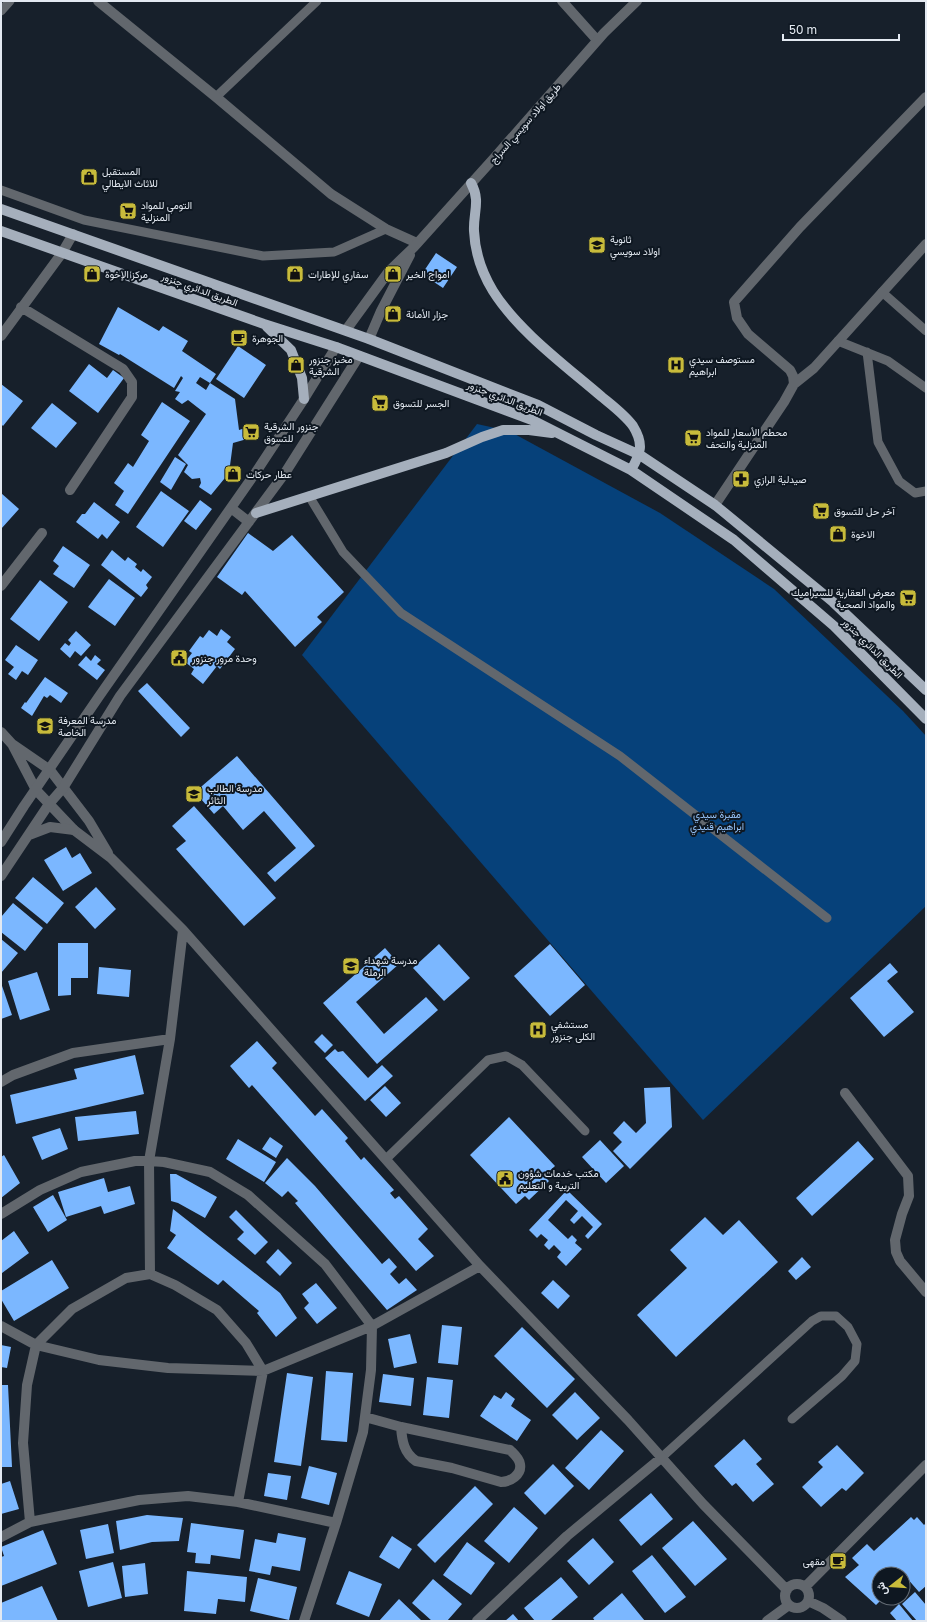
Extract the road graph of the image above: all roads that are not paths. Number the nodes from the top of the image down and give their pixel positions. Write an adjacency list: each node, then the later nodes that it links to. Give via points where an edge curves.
1 (10, 1): 6 (lane)
2 (98, 1): 8 (street)
3 (317, 1): 8 (lane)
4 (562, 1): 7 (street)
5 (637, 1): 7 (street, طريق اولاد سويسي السراج)
6 (1, 11)
7 (597, 40): 10 (street, طريق اولاد سويسي السراج)
8 (216, 97): 13 (street, via 331,194)
9 (926, 97): 30 (street, via 800,227 734,302 737,318 748,334 790,370)
10 (471, 184): 17 (street, طريق اولاد سويسي السراج); 34 (main road, via 476,196 473,229 476,249 484,273 494,291 510,314 529,333 630,421 639,436)
11 (1, 190): 13 (lane, via 84,220 263,256 334,252)
12 (1, 209): 15 (main road, الطريق الدائري جنزور)
13 (386, 229): 17 (street)
14 (1, 231): 18 (main road, الطريق الدائري جنزور)
15 (73, 234): 18 (street); 22 (main road, الطريق الدائري جنزور)
16 (926, 244): 19 (street)
17 (416, 245): 22 (street, via 389,271); 25 (street)
18 (62, 252): 20 (street); 21 (main road, الطريق الدائري جنزور)
19 (882, 292): 23 (lane); 26 (street)
20 (21, 307): 24 (street); 36 (street, via 123,369 132,382 132,398)
21 (264, 324): 27 (main road, الطريق الدائري جنزور); 32 (main road, via 291,350 302,378)
22 (346, 330): 25 (main road, الطريق الدائري جنزور)
23 (926, 330)
24 (1, 336)
25 (369, 339): 34 (main road, الطريق الدائري جنزور, via 538,405)
26 (838, 341): 28 (lane); 30 (street, via 814,368)
27 (336, 347): 29 (main road, الطريق الدائري جنزور); 32 (street)
28 (867, 352): 31 (lane, via 888,361); 37 (lane, via 878,442 899,481 915,493)
29 (359, 356): 33 (main road, الطريق الدائري جنزور, via 532,420); 41 (street, via 285,473)
30 (794, 384): 39 (street)
31 (926, 388)
32 (304, 399): 40 (street)
33 (560, 434): 35 (main road, الطريق الدائري جنزور); 38 (main road, via 503,430 446,453)
34 (640, 455): 35 (main road); 39 (main road, الطريق الدائري جنزور)
35 (630, 470): 46 (main road, الطريق الدائري جنزور, via 734,540 834,626)
36 (70, 490)
37 (926, 491)
38 (309, 496): 41 (main road); 58 (lane, via 343,552 401,613 620,756)
39 (715, 504): 45 (main road, الطريق الدائري جنزور, via 833,602)
40 (231, 508): 42 (street); 49 (street)
41 (256, 513): 42 (street)
42 (249, 522): 50 (street, via 120,696)
43 (42, 533): 44 (street)
44 (1, 586)
45 (926, 690)
46 (926, 719)
47 (1, 732): 48 (street)
48 (12, 744): 49 (street); 51 (street)
49 (50, 770): 50 (street); 51 (street)
50 (63, 788): 52 (street); 56 (street, via 89,821)
51 (36, 790): 52 (street); 55 (street)
52 (49, 804): 53 (street); 54 (street)
53 (74, 830): 54 (street, via 50,827); 56 (street)
54 (29, 835): 57 (street)
55 (1, 842)
56 (111, 858): 59 (street)
57 (1, 876)
58 (827, 918)
59 (183, 930): 60 (street); 64 (street)
60 (170, 1039): 61 (street, via 73,1053 13,1075); 65 (street)
61 (1, 1082)
62 (844, 1093): 69 (street, via 908,1176 909,1196 895,1240 896,1252 900,1261)
63 (585, 1131): 64 (lane, via 522,1066 506,1056 488,1060)
64 (386, 1160): 67 (street)
65 (148, 1161): 66 (street, via 135,1161 81,1172 40,1190); 68 (street); 71 (street, via 210,1172 248,1195 325,1264)
66 (1, 1214)
67 (480, 1266): 71 (street); 77 (street, via 628,1420)
68 (150, 1274): 72 (street, via 126,1278 72,1309); 73 (street, via 175,1285 217,1310 246,1344)
69 (926, 1292)
70 (1, 1326): 72 (street)
71 (372, 1326): 73 (street); 74 (street, via 371,1370)
72 (36, 1345): 73 (street, via 99,1360 168,1368); 80 (street, via 27,1386 23,1443)
73 (263, 1371): 79 (street)
74 (365, 1417): 76 (street); 81 (street, via 363,1432)
75 (792, 1419): 77 (lane, via 842,1376 855,1361 857,1344 848,1327 836,1316 822,1316 812,1321)
76 (401, 1427): 76 (street, via 510,1450 520,1464 519,1471 514,1478 500,1482 416,1461 404,1448)
77 (661, 1458): 84 (street); 88 (street, via 567,1536)
78 (926, 1465): 83 (street)
79 (238, 1502): 80 (street, via 188,1496 139,1500); 81 (street)
80 (30, 1522): 82 (street)
81 (336, 1523): 87 (street)
82 (1, 1537)
83 (806, 1587): 84 (street, via 795,1584); 85 (street, via 810,1596)
84 (787, 1590): 86 (street)
85 (808, 1602): 86 (street, via 799,1607); 90 (street, via 823,1608)
86 (790, 1605): 89 (street)
87 (304, 1621)
88 (477, 1621)
89 (767, 1621)
90 (842, 1621)

